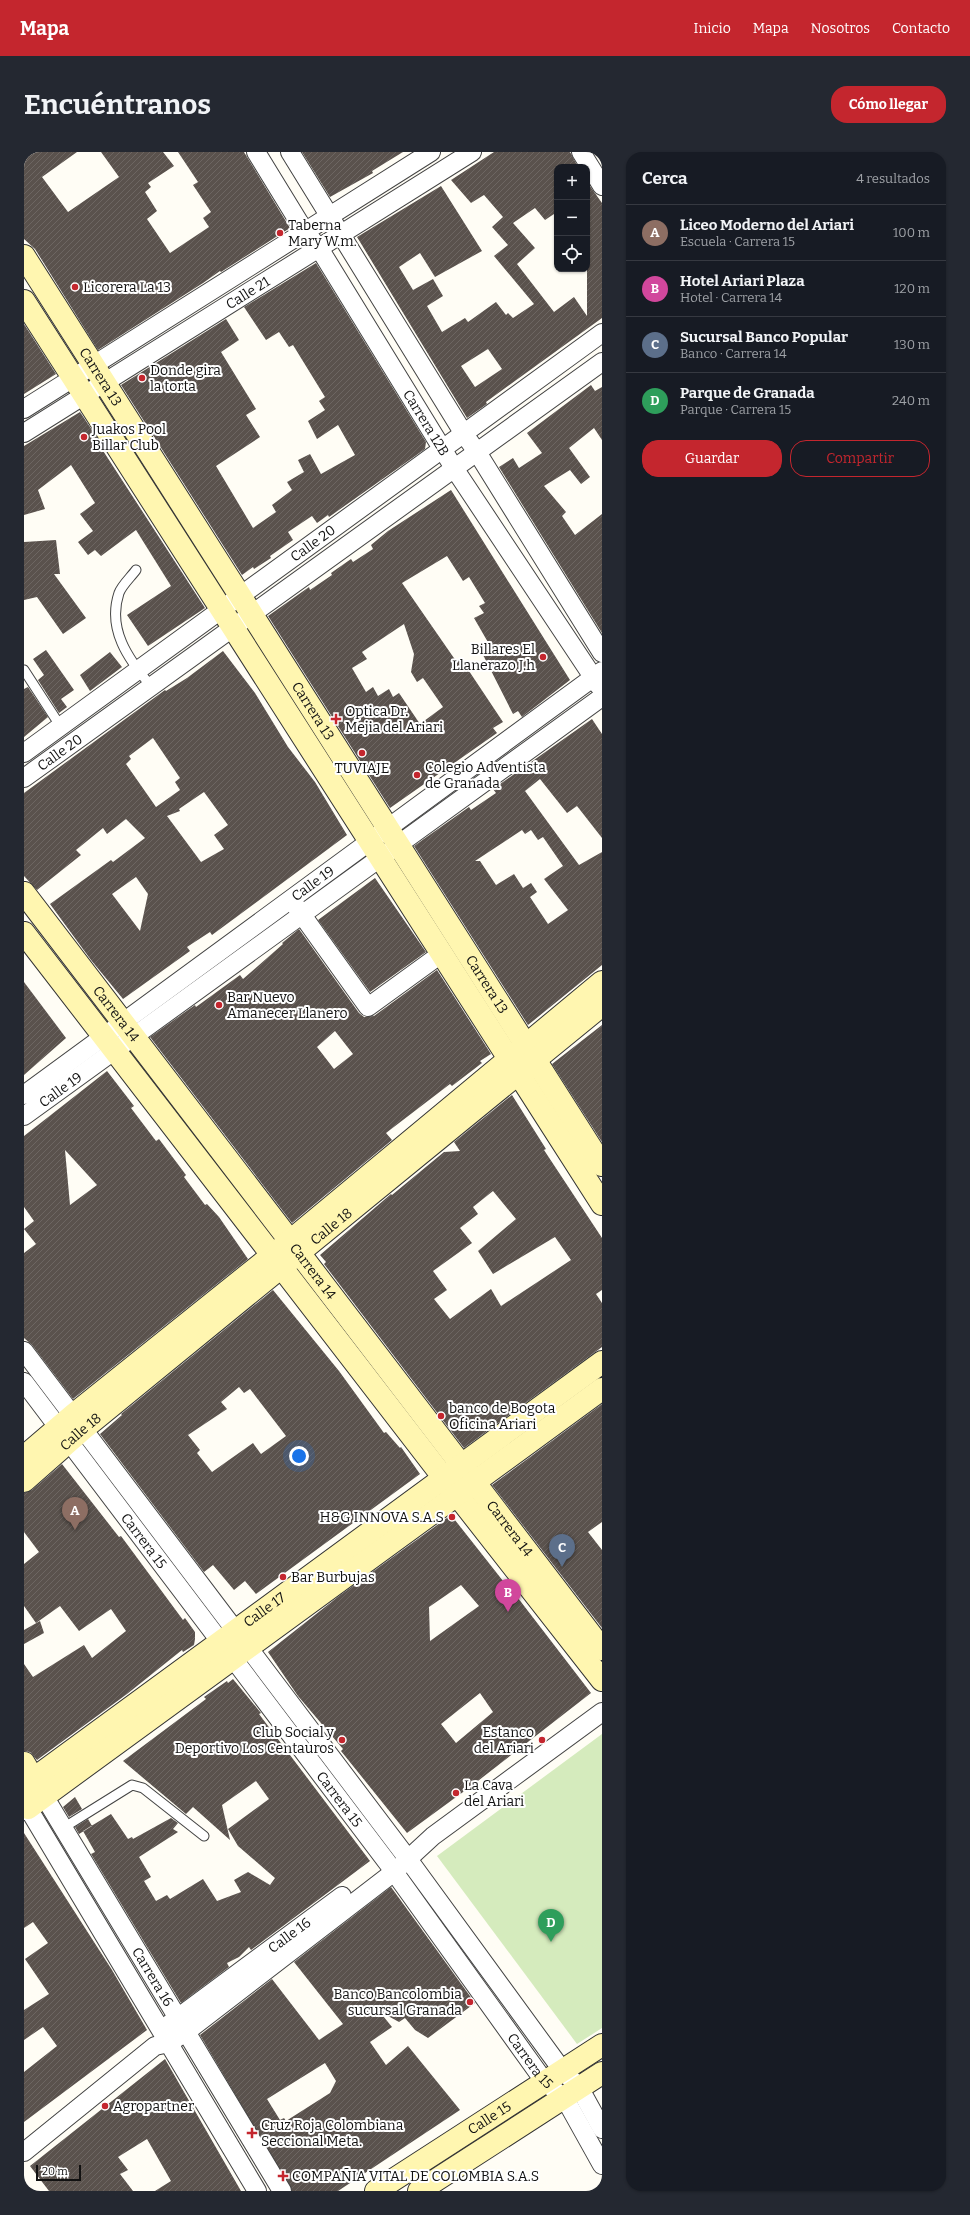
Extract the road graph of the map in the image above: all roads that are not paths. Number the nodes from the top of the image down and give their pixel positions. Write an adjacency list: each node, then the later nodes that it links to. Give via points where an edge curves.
1 (256, 152): 8 (street, Carrera 12B)
2 (290, 152): 7 (street, Carrera 12B)
3 (431, 152): 7 (street, Calle 21)
4 (472, 152): 9 (street, Calle 21)
5 (581, 152): 6 (street)
6 (602, 186)
7 (331, 215): 8 (street, Calle 21); 9 (street, Carrera 12B)
8 (305, 232): 10 (street, Carrera 12B); 15 (street, Calle 21)
9 (342, 234): 10 (street, Calle 21); 20 (street, Carrera 12B)
10 (318, 248): 16 (street, Calle 21); 21 (street, Carrera 12B)
11 (24, 256): 15 (street, Carrera 13)
12 (24, 301): 17 (street, Carrera 13)
13 (602, 333): 20 (street, Calle 20)
14 (602, 362): 22 (street, Calle 20)
15 (92, 365): 16 (street, Carrera 13); 17 (street, Calle 21)
16 (104, 384): 17 (street, Calle 21); 25 (street, Carrera 13)
17 (78, 387): 18 (street, Calle 21); 19 (street, Calle 21); 26 (street, Carrera 13)
18 (24, 409)
19 (24, 433)
20 (464, 434): 21 (street, Calle 20); 22 (street, Carrera 12B)
21 (442, 449): 23 (street, Carrera 12B); 25 (street, Calle 20)
22 (477, 452): 23 (street, Calle 20); 27 (street, Carrera 12B)
23 (454, 468): 25 (street, Calle 20); 30 (street, Carrera 12B)
24 (136, 570): 29 (lane, via 120,592 114,617 116,631)
25 (245, 605): 26 (street, Calle 20); 38 (street, Carrera 13)
26 (226, 619): 29 (street, Calle 20); 31 (street, Calle 20); 39 (street, Carrera 13)
27 (602, 653)
28 (24, 670): 33 (lane)
29 (138, 670): 31 (lane); 33 (street, Calle 20)
30 (599, 679): 34 (street, Calle 19)
31 (151, 686): 37 (street, Calle 20)
32 (602, 697): 36 (street, Calle 19)
33 (61, 727): 35 (street, Calle 20)
34 (508, 739): 36 (street); 38 (street, Calle 19)
35 (24, 753)
36 (523, 754): 38 (street, Calle 19)
37 (24, 778)
38 (392, 837): 39 (street, Calle 19); 51 (street, Carrera 13)
39 (375, 850): 41 (street, Calle 19); 42 (street, Calle 19); 45 (street, Carrera 13)
40 (24, 893): 49 (street, Carrera 14)
41 (291, 899): 42 (street); 44 (street, Calle 19)
42 (302, 914): 45 (street, via 368,1006); 46 (street, Calle 19)
43 (24, 933): 50 (street, Carrera 14)
44 (228, 945): 46 (street); 49 (street, Calle 19)
45 (441, 954): 52 (street, Carrera 13)
46 (239, 960): 49 (street, Calle 19)
47 (602, 982): 51 (street, Calle 18)
48 (602, 1005): 51 (street, Calle 18)
49 (128, 1030): 50 (street, Calle 19); 55 (street, Carrera 14)
50 (109, 1043): 53 (street, Calle 19); 54 (street, Calle 19); 56 (street, Carrera 14)
51 (530, 1053): 52 (street, Calle 18); 57 (street, Carrera 13)
52 (514, 1066): 58 (street, Carrera 13); 61 (street, Calle 18)
53 (24, 1095)
54 (24, 1116)
55 (200, 1123): 56 (street); 59 (street, Carrera 14)
56 (182, 1138): 60 (street, Carrera 14)
57 (602, 1165)
58 (602, 1204)
59 (265, 1208): 60 (street); 61 (street, Carrera 14)
60 (247, 1223): 62 (street, Carrera 14)
61 (295, 1247): 62 (street, Calle 18); 69 (street, Carrera 14)
62 (277, 1262): 67 (street, Calle 18); 70 (street, Carrera 14)
63 (24, 1351): 67 (street, Carrera 15)
64 (602, 1362): 69 (street, Calle 17)
65 (24, 1382): 67 (street, Carrera 15)
66 (602, 1389): 69 (street, Calle 17)
67 (71, 1429): 68 (street, Calle 18); 71 (street, Calle 18); 73 (street, Carrera 15)
68 (24, 1457)
69 (468, 1474): 70 (street, Calle 17); 72 (street, Calle 17); 74 (street, Carrera 14)
70 (444, 1478): 72 (street, Carrera 14); 73 (street, Calle 17)
71 (24, 1481)
72 (457, 1495): 73 (street, Calle 17); 75 (street, Carrera 14)
73 (234, 1645): 77 (street, Calle 17); 80 (street, Carrera 15); 81 (street, Carrera 15)
74 (602, 1649)
75 (602, 1680)
76 (602, 1712): 80 (street, Calle 16, via 433,1836)
77 (29, 1792): 78 (street, Carrera 16); 83 (street, Carrera 16)
78 (63, 1828): 79 (lane, via 132,1785 143,1788); 82 (street, Carrera 16)
79 (204, 1836)
80 (404, 1854): 81 (street, Calle 16); 86 (street, Carrera 15)
81 (391, 1867): 82 (street, Calle 16); 86 (street, Carrera 15)
82 (182, 2025): 83 (street, Calle 16); 88 (street, Carrera 16)
83 (162, 2040): 89 (street, Carrera 16); 91 (street, Calle 16)
84 (602, 2045): 86 (street, Calle 15)
85 (602, 2073): 87 (street, Calle 15)
86 (554, 2075): 87 (street, Carrera 15); 95 (street, Calle 15)
87 (571, 2092): 90 (street, Carrera 15); 92 (street, Carrera 15); 96 (street, Calle 15)
88 (227, 2100): 89 (street); 94 (street, Carrera 16)
89 (210, 2112): 93 (street, Carrera 16)
90 (602, 2129)
91 (24, 2152)
92 (602, 2165)
93 (257, 2191)
94 (282, 2191)
95 (376, 2191)
96 (419, 2191)

